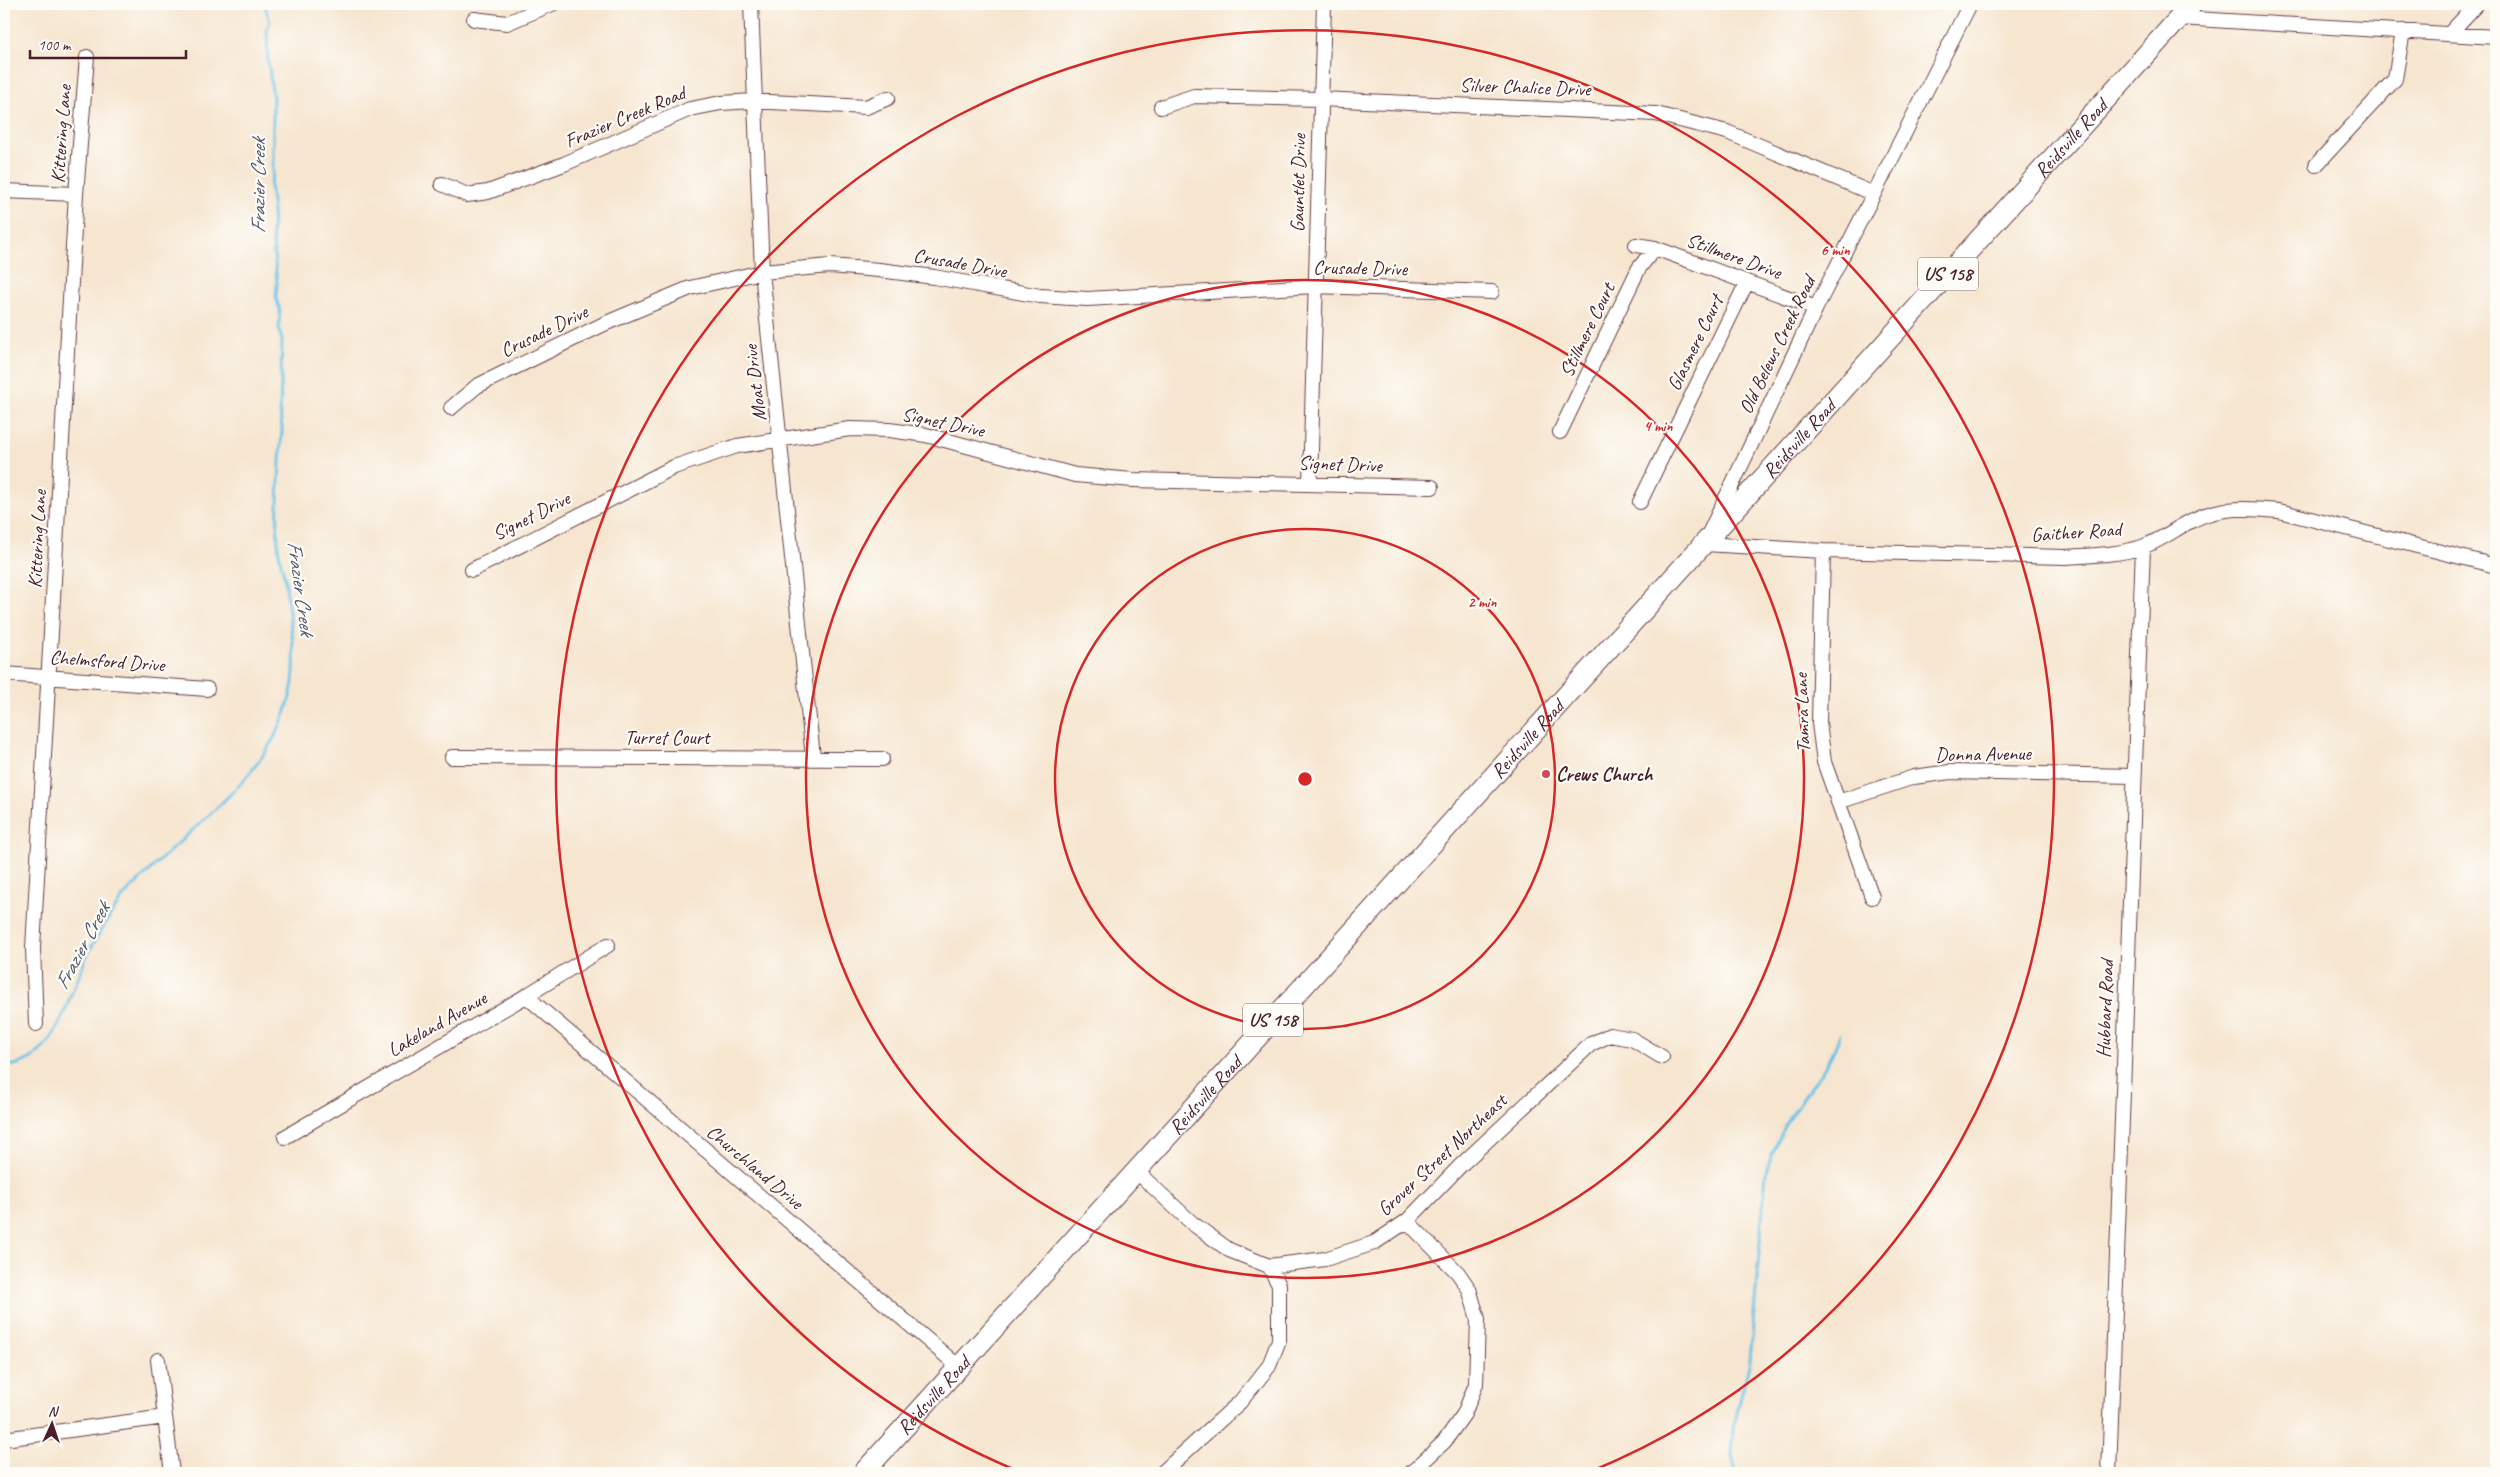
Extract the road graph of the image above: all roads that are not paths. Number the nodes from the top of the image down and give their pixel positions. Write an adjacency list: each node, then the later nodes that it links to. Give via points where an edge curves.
1 (552, 4): 7 (street, via 507,24)
2 (750, 4): 14 (street, Moat Drive)
3 (1324, 4): 13 (street, Gauntlet Drive)
4 (1970, 4): 20 (street, Old Belews Creek Road)
5 (2476, 4): 9 (street)
6 (2186, 11): 8 (street); 34 (highway, Reidsville Road / US 158)
7 (474, 20)
8 (2403, 31): 9 (street); 16 (street, via 2395,79)
9 (2449, 34): 10 (street)
10 (2496, 38)
11 (87, 56): 19 (street, Kittering Lane)
12 (888, 98): 14 (street, Frazier Creek Road, via 866,107)
13 (1320, 99): 15 (street, Silver Chalice Drive, via 1194,96); 20 (street, Silver Chalice Drive, via 1656,114 1727,132); 25 (street, Gauntlet Drive)
14 (753, 101): 17 (street, Frazier Creek Road, via 690,109 564,164 488,192 467,195); 23 (street, Moat Drive)
15 (1161, 107)
16 (2316, 165)
17 (442, 184)
18 (4, 191): 19 (street)
19 (76, 194): 40 (street, Kittering Lane)
20 (1874, 194): 27 (street, Old Belews Creek Road)
21 (1636, 245): 22 (street, Stillmere Drive)
22 (1655, 248): 24 (street, Stillmere Drive); 29 (street, Stillmere Court, via 1639,268)
23 (762, 272): 25 (street, Crusade Drive, via 830,266 879,270 1031,295 1088,299); 28 (street, Crusade Drive, via 690,288 604,324 477,386); 30 (street, Moat Drive)
24 (1747, 282): 27 (street, Stillmere Drive); 33 (street, Glasmere Court)
25 (1316, 286): 26 (street, Crusade Drive); 31 (street, Gauntlet Drive)
26 (1492, 292)
27 (1816, 308): 34 (street, Old Belews Creek Road)
28 (451, 408)
29 (1560, 432)
30 (781, 440): 31 (street, Signet Drive, via 850,430 888,430 926,435 1075,475 1133,480); 38 (street, Signet Drive, via 737,446 674,467); 43 (street, Moat Drive)
31 (1310, 483): 32 (street, Signet Drive)
32 (1432, 487)
33 (1640, 502)
34 (1704, 544): 36 (street, Gaither Road); 53 (highway, Reidsville Road / US 158)
35 (2143, 547): 36 (street, Gaither Road, via 2066,557); 37 (street, Gaither Road, via 2194,519 2220,510 2246,508 2279,511); 45 (street, Hubbard Road)
36 (1823, 551): 46 (street, Tamra Lane, via 1819,723 1824,762)
37 (2496, 566)
38 (472, 570)
39 (4, 674): 40 (street, Chelmsford Drive)
40 (50, 676): 41 (street, Chelmsford Drive); 50 (street, Kittering Lane, via 34,948)
41 (207, 689)
42 (452, 758): 43 (street, Turret Court)
43 (813, 758): 44 (street, Turret Court)
44 (882, 759)
45 (2133, 776): 46 (street, Donna Avenue, via 1950,772 1914,776); 64 (street, Hubbard Road)
46 (1838, 802): 47 (street, Tamra Lane)
47 (1872, 896)
48 (608, 945): 49 (street, Lakeland Avenue)
49 (526, 996): 52 (street, Lakeland Avenue); 57 (street, Churchland Drive)
50 (36, 1024)
51 (1662, 1057): 54 (street, Grover Street Northeast, via 1632,1039 1610,1035 1591,1044 1461,1165)
52 (285, 1137)
53 (1136, 1171): 55 (street, Grover Street Northeast, via 1192,1223 1229,1250); 57 (highway, Reidsville Road / US 158)
54 (1407, 1221): 55 (street, Grover Street Northeast, via 1374,1243 1357,1249 1325,1259); 63 (street, via 1458,1273 1469,1290 1478,1319 1476,1384 1464,1414 1444,1442)
55 (1269, 1266): 62 (street, via 1279,1285 1279,1340 1269,1366 1240,1402)
56 (158, 1360): 58 (street)
57 (959, 1367): 61 (highway, Reidsville Road / US 158)
58 (165, 1417): 59 (street); 60 (street)
59 (4, 1439)
60 (172, 1473)
61 (863, 1473)
62 (1162, 1473)
63 (1411, 1473)
64 (2109, 1473)

